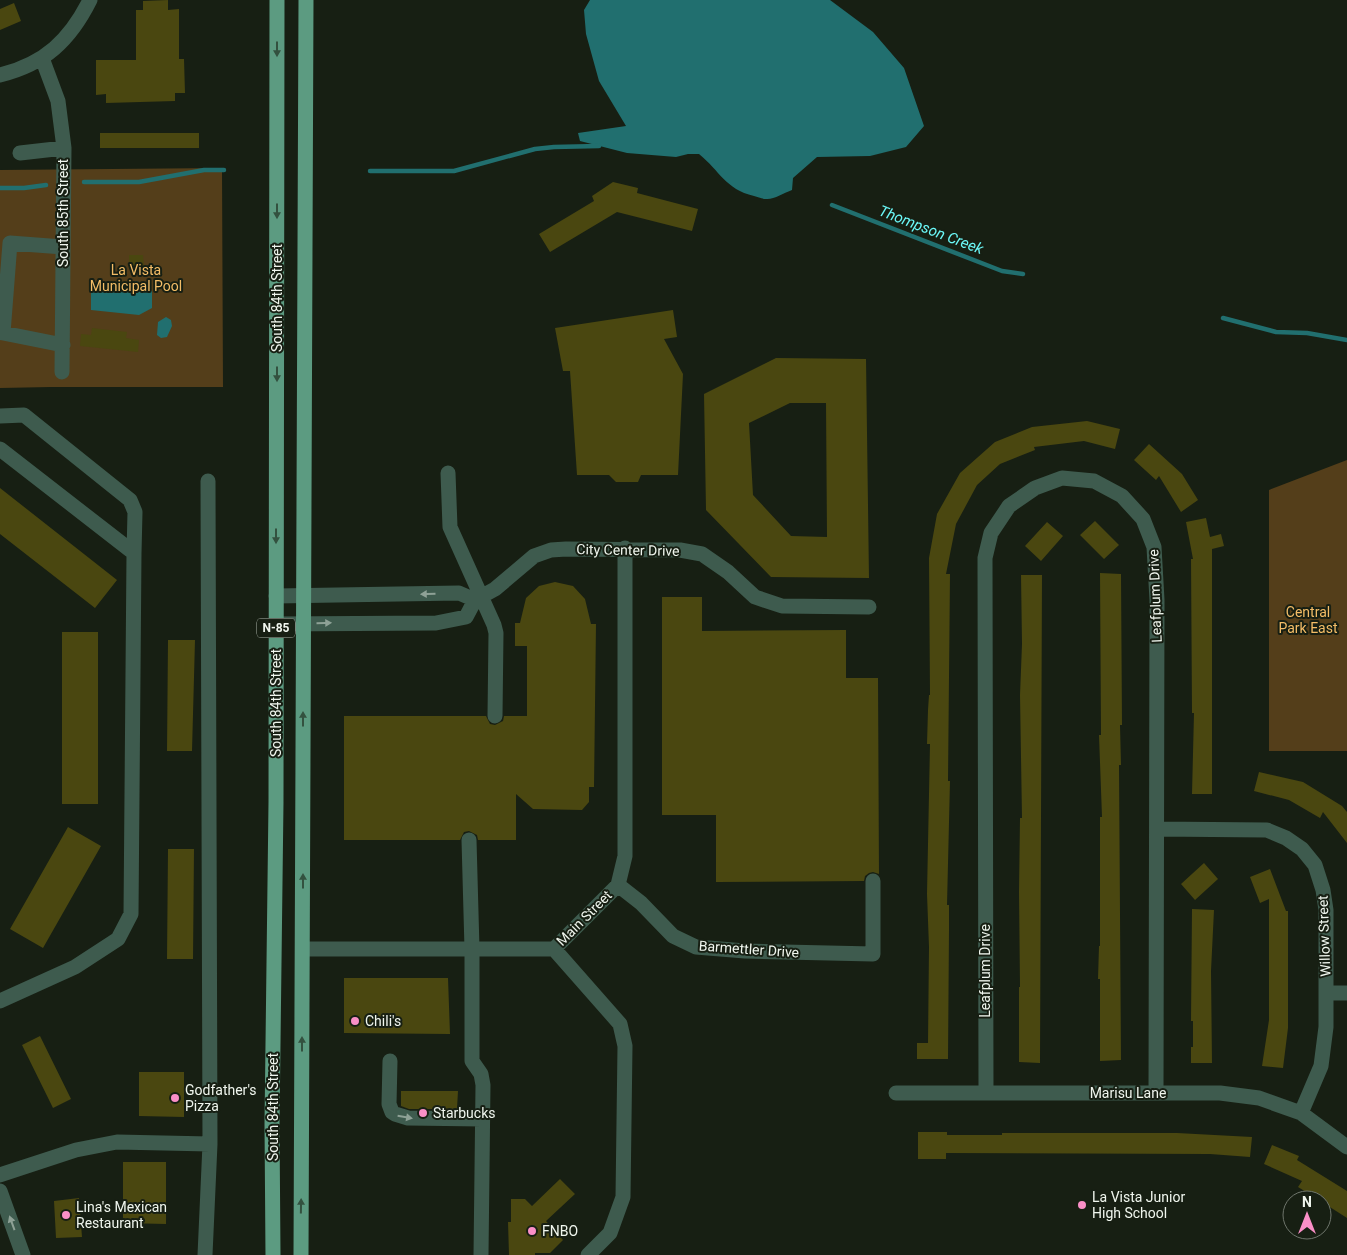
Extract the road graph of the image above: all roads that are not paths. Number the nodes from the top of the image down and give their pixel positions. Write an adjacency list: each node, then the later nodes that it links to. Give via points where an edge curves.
1 (90, 0): 4 (street, via 68,37)
2 (278, 0): 17 (main road, South 84th Street / N-85, one-way to 17)
3 (306, 0): 18 (main road, South 84th Street / N-85)
4 (42, 58): 5 (street); 6 (street, South 85th Street, via 58,101)
5 (0, 75)
6 (64, 148): 7 (street); 8 (street, South 85th Street)
7 (20, 153)
8 (63, 247): 9 (street, South 85th Street); 9 (street, via 10,243 3,333)
9 (63, 345): 10 (street, South 85th Street)
10 (62, 372)
11 (0, 416): 16 (street, via 24,415 130,500 135,512)
12 (0, 449): 16 (street)
13 (448, 473): 19 (street, via 450,527)
14 (208, 481): 40 (street)
15 (625, 548): 19 (street, City Center Drive, via 566,548 541,552 495,589); 20 (street, City Center Drive, via 702,554 755,597 782,606); 27 (street, Main Street, via 625,856)
16 (134, 553): 33 (street, via 130,914 118,939 75,967)
17 (276, 596): 18 (street); 21 (main road, South 84th Street / N-85)
18 (303, 596): 19 (street, one-way to 18, via 459,593); 22 (main road, South 84th Street / N-85)
19 (478, 598): 22 (street, City Center Drive, one-way to 19, via 436,623 466,617); 23 (street, via 496,633)
20 (869, 607)
21 (276, 624): 22 (street, City Center Drive); 46 (main road, South 84th Street / N-85)
22 (303, 624): 29 (main road, South 84th Street / N-85, one-way to 22)
23 (495, 716)
24 (1157, 829): 31 (street, Willow Street, via 1266,830 1302,849 1315,866 1323,890); 36 (street, Leafplum Drive, via 1154,547 1143,519 1122,496 1094,481 1062,478 1035,488 1009,506 991,533 985,558); 37 (street, Leafplum Drive)
25 (469, 840): 30 (street)
26 (873, 881): 27 (street, Barmettler Drive, via 873,954 745,952 696,947 672,936 641,903)
27 (618, 885): 28 (street, Main Street)
28 (554, 948): 30 (street); 49 (street, Main Street, via 620,1024 625,1046 623,1197 610,1233)
29 (302, 949): 30 (street); 47 (main road, South 84th Street / N-85, one-way to 29)
30 (472, 949): 39 (street, via 472,1061 482,1079)
31 (1326, 993): 32 (street); 38 (street, Willow Street, via 1321,1066)
32 (1347, 993)
33 (0, 1001)
34 (390, 1061): 39 (street, one-way to 39, via 389,1104 395,1114 408,1118)
35 (896, 1093): 36 (street, Marisu Lane)
36 (986, 1093): 37 (street, Marisu Lane)
37 (1156, 1093): 38 (street, Marisu Lane, via 1220,1093 1259,1098)
38 (1301, 1114): 41 (street, Marisu Lane)
39 (482, 1119): 48 (street)
40 (210, 1144): 42 (street, via 117,1142 76,1150); 45 (street)
41 (1347, 1147)
42 (0, 1176)
43 (0, 1191): 44 (street, one-way to 43)
44 (23, 1255)
45 (205, 1255)
46 (272, 1255)
47 (300, 1255)
48 (481, 1255)
49 (588, 1255)

